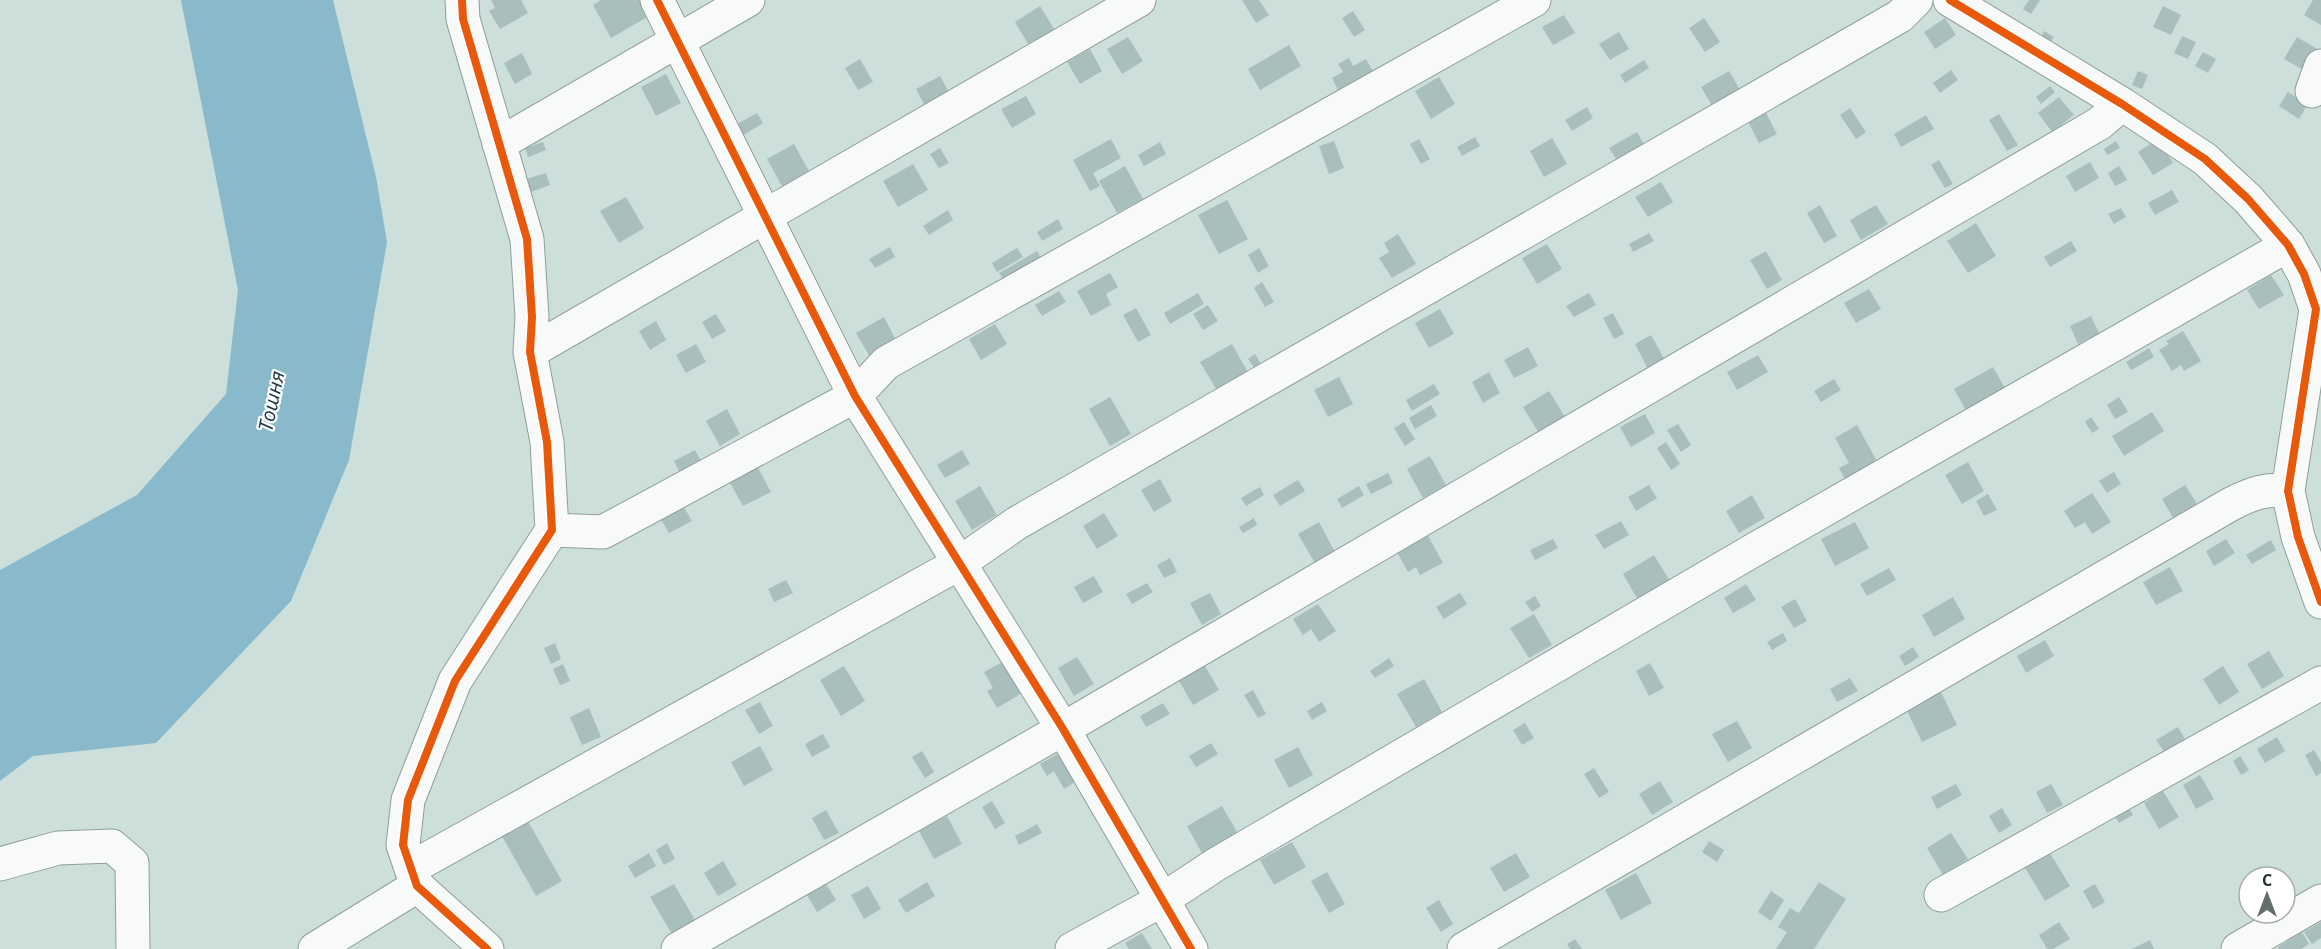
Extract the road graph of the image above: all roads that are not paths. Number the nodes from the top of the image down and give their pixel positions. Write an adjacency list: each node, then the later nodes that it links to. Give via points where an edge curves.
1 (462, 0): 10 (street, via 463,19)
2 (657, 0): 8 (street)
3 (748, 0): 8 (street)
4 (1139, 0): 11 (street)
5 (1534, 0): 14 (street, via 886,363)
6 (1916, 0): 17 (street, via 1900,16 1017,523)
7 (1950, 0): 9 (street)
8 (676, 42): 10 (street); 11 (street)
9 (2122, 104): 12 (street, via 2205,159 2248,199); 20 (street, via 2090,129)
10 (499, 144): 13 (street, via 527,239)
11 (765, 218): 13 (street); 14 (street)
12 (2288, 245): 15 (street, via 2304,274 2316,309); 24 (street, via 1710,575 1215,865)
13 (530, 352): 16 (street, via 547,442)
14 (855, 396): 16 (street, via 603,532); 17 (street)
15 (2288, 491): 18 (street, via 2298,537); 32 (street, via 2254,492 2231,504)
16 (552, 531): 22 (street, via 455,681 408,800 403,845)
17 (958, 564): 20 (street); 22 (street)
18 (2321, 602)
19 (2321, 682): 23 (street)
20 (1063, 729): 24 (street); 29 (street)
21 (0, 864): 26 (street, via 58,848 112,846 132,863)
22 (414, 878): 27 (street); 28 (street)
23 (1941, 896)
24 (1162, 900): 30 (street); 31 (street)
25 (2321, 901): 33 (street)
26 (133, 949)
27 (315, 949)
28 (487, 949)
29 (678, 949)
30 (1072, 949)
31 (1191, 949)
32 (1464, 949)
33 (2238, 949)

